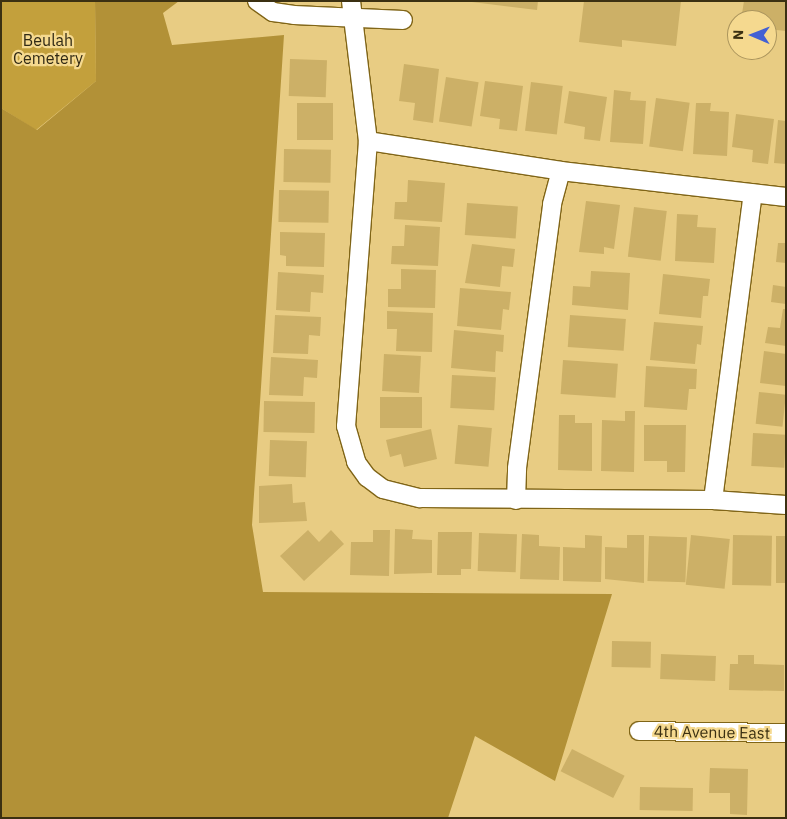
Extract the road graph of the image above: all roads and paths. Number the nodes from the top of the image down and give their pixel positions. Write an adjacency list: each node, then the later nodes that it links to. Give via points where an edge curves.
1 (257, 1): 2 (street, via 273,12)
2 (352, 9): 3 (street); 4 (street)
3 (403, 20)
4 (368, 141): 5 (street); 8 (street, via 346,426 356,462 383,489 401,495 458,500)
5 (561, 171): 6 (street); 8 (street, via 552,204 517,468)
6 (753, 194): 7 (street); 9 (street)
7 (786, 197)
8 (516, 500): 9 (street)
9 (713, 500): 10 (street)
10 (786, 505)
11 (639, 731): 12 (street, 4th Avenue East)
12 (786, 734)

